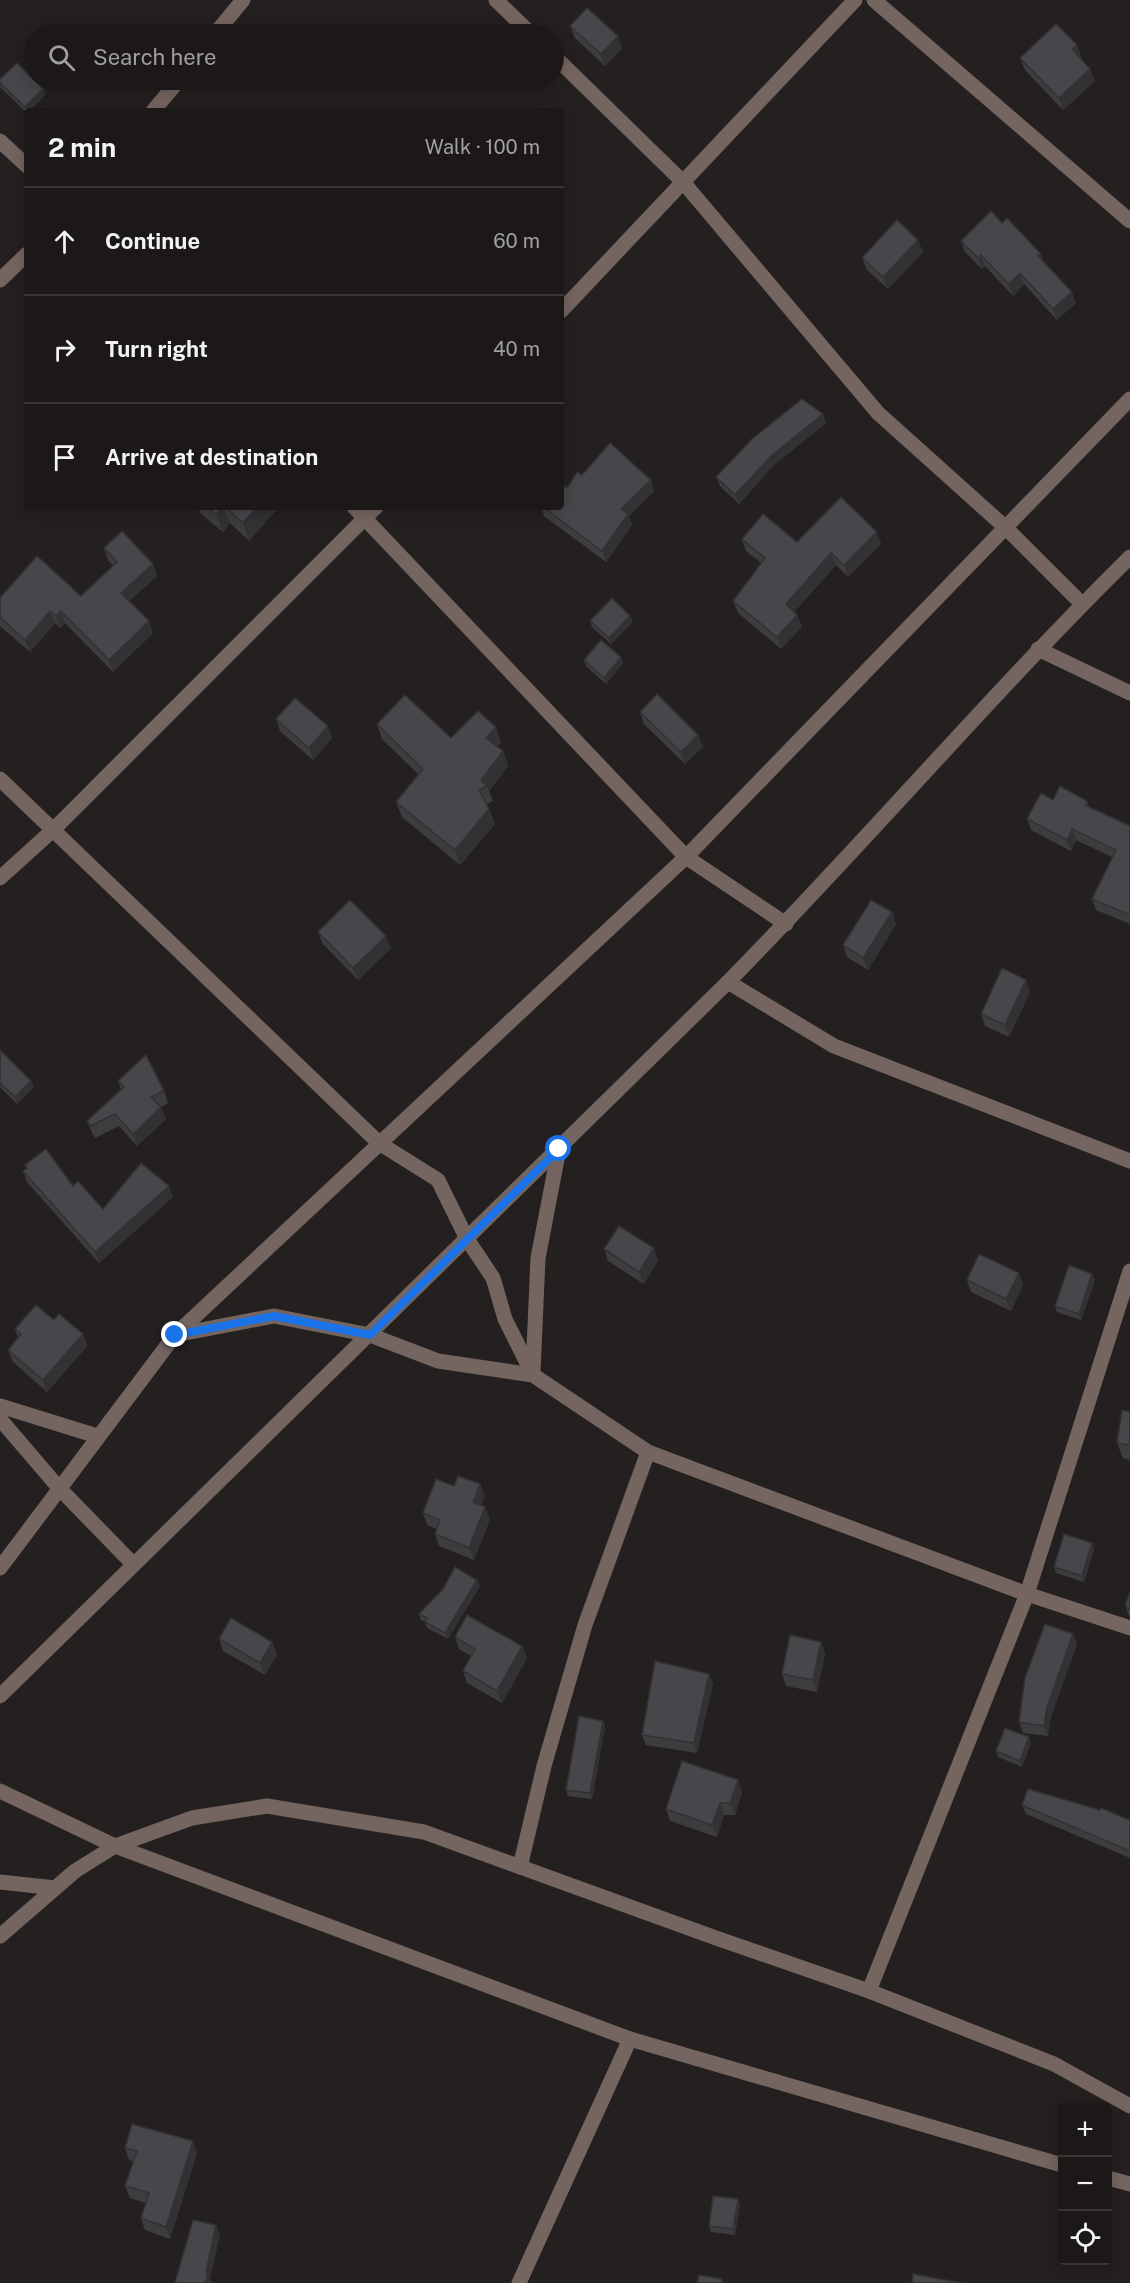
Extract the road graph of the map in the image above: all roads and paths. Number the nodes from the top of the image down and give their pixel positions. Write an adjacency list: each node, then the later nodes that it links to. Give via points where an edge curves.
1 (243, 0): 5 (street)
2 (496, 0): 6 (street)
3 (855, 0): 12 (street)
4 (874, 0): 13 (street)
5 (223, 24)
6 (521, 24)
7 (564, 66): 12 (street)
8 (171, 90): 9 (street)
9 (156, 108)
10 (0, 141): 11 (street)
11 (24, 163)
12 (683, 182): 16 (street); 21 (street, via 878,413)
13 (1130, 221)
14 (24, 257): 15 (street)
15 (0, 280)
16 (564, 308)
17 (1130, 399): 21 (street)
18 (357, 510): 20 (street)
19 (373, 510): 20 (street)
20 (365, 519): 27 (street); 28 (street)
21 (1006, 528): 23 (street); 28 (street)
22 (1130, 557): 23 (street)
23 (1082, 604): 24 (street)
24 (1038, 649): 25 (street); 30 (street)
25 (1130, 693)
26 (0, 779): 27 (street)
27 (53, 830): 29 (street); 32 (street)
28 (686, 857): 30 (street); 32 (street)
29 (0, 878)
30 (786, 924): 31 (street)
31 (728, 982): 33 (street); 34 (street, via 834,1046)
32 (379, 1143): 35 (street, via 438,1179); 37 (street)
33 (559, 1149): 35 (street); 39 (street, via 538,1258)
34 (1130, 1161)
35 (467, 1239): 38 (street); 39 (street, via 493,1278 505,1319)
36 (1130, 1271): 47 (street)
37 (175, 1335): 38 (street, via 274,1316); 42 (street)
38 (370, 1335): 39 (street, via 438,1361); 45 (street)
39 (533, 1375): 43 (street)
40 (0, 1406): 42 (street)
41 (0, 1419): 44 (street)
42 (97, 1436): 44 (street)
43 (648, 1452): 47 (street); 52 (street, via 585,1625 544,1766)
44 (59, 1488): 45 (street); 46 (street)
45 (133, 1564): 49 (street)
46 (0, 1568)
47 (1027, 1594): 48 (street); 56 (street)
48 (1130, 1628)
49 (0, 1696)
50 (0, 1791): 51 (street)
51 (115, 1846): 52 (street, via 192,1818 267,1806 424,1832); 54 (street); 57 (street)
52 (520, 1867): 56 (street)
53 (0, 1882): 54 (street)
54 (55, 1887): 55 (street)
55 (0, 1936)
56 (869, 1991): 58 (street, via 1054,2064)
57 (630, 2039): 59 (street); 62 (street)
58 (1130, 2106)
59 (1058, 2164)
60 (1112, 2179): 61 (street)
61 (1130, 2184)
62 (519, 2283)

